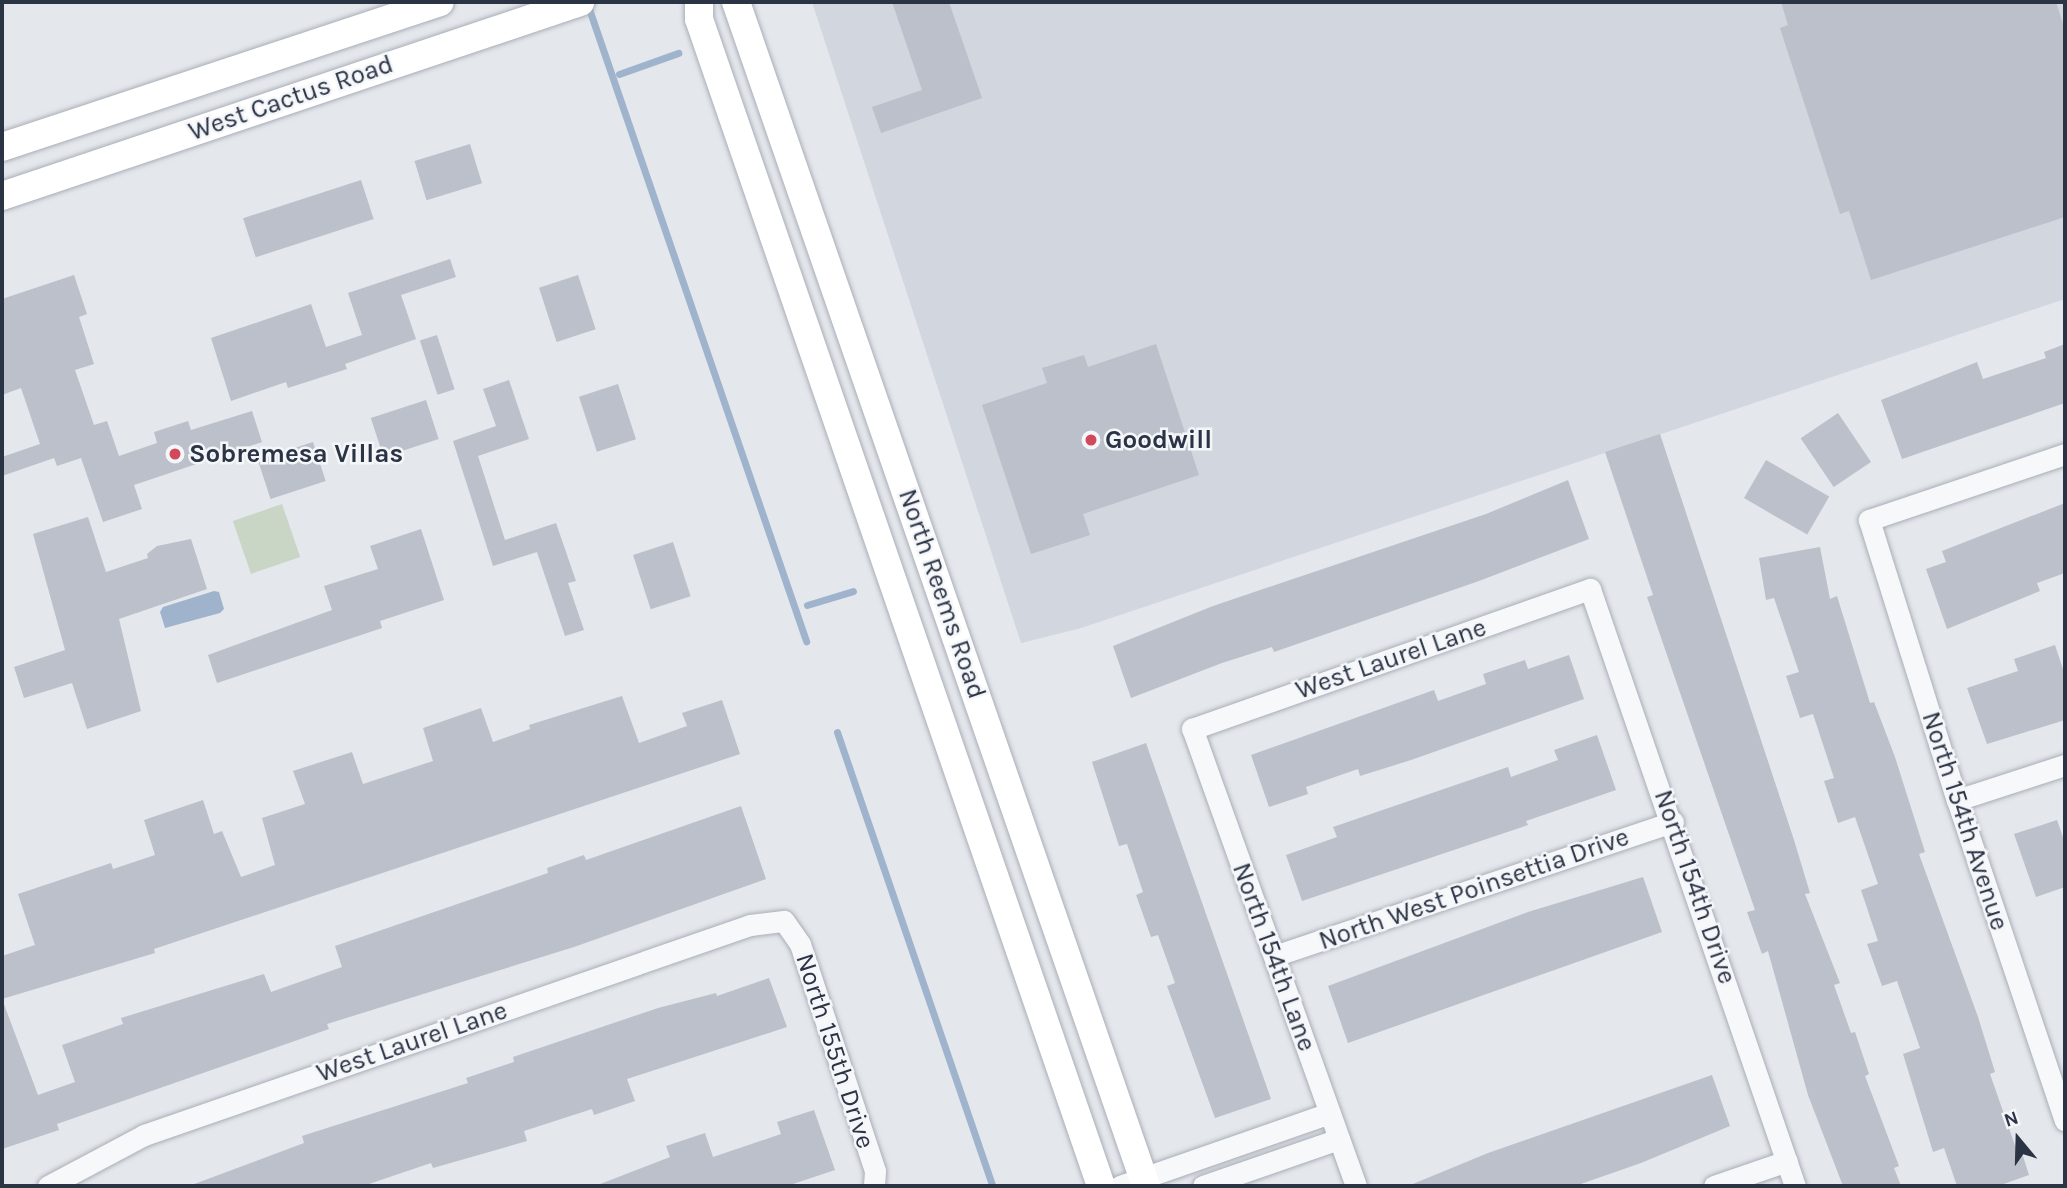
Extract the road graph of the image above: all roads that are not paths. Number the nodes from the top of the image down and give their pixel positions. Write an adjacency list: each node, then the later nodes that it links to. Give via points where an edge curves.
1 (440, 2): 5 (main road, West Cactus Road)
2 (580, 2): 6 (main road, West Cactus Road)
3 (699, 2): 10 (main road, North Reems Road, via 699,19)
4 (736, 2): 9 (main road, North Reems Road)
5 (2, 147)
6 (2, 196)
7 (2065, 454): 13 (street, North 154th Avenue, via 1869,520)
8 (1590, 589): 11 (street, West Laurel Lane); 14 (street, North 154th Drive)
9 (949, 617): 10 (main road); 22 (main road, North Reems Road)
10 (910, 631): 25 (main road, North Reems Road)
11 (1192, 729): 16 (street, North 154th Lane)
12 (2065, 765): 13 (street)
13 (1956, 800): 17 (street, North 154th Avenue)
14 (1674, 821): 16 (street, North West Poinsettia Drive); 21 (street, North 154th Drive)
15 (784, 920): 23 (street, West Laurel Lane, via 750,925 144,1135); 24 (street, North 155th Drive, via 800,944 875,1171)
16 (1274, 956): 18 (street, North 154th Lane)
17 (2060, 1087): 19 (street, North 154th Avenue)
18 (1330, 1113): 20 (street, North 154th Lane); 22 (street)
19 (2065, 1120)
20 (1339, 1139): 26 (street); 27 (street, North 154th Lane)
21 (1787, 1161): 28 (street); 29 (street, North 154th Drive)
22 (1137, 1184)
23 (48, 1186)
24 (874, 1186)
25 (1101, 1186)
26 (1203, 1186)
27 (1356, 1186)
28 (1714, 1186)
29 (1795, 1186)

